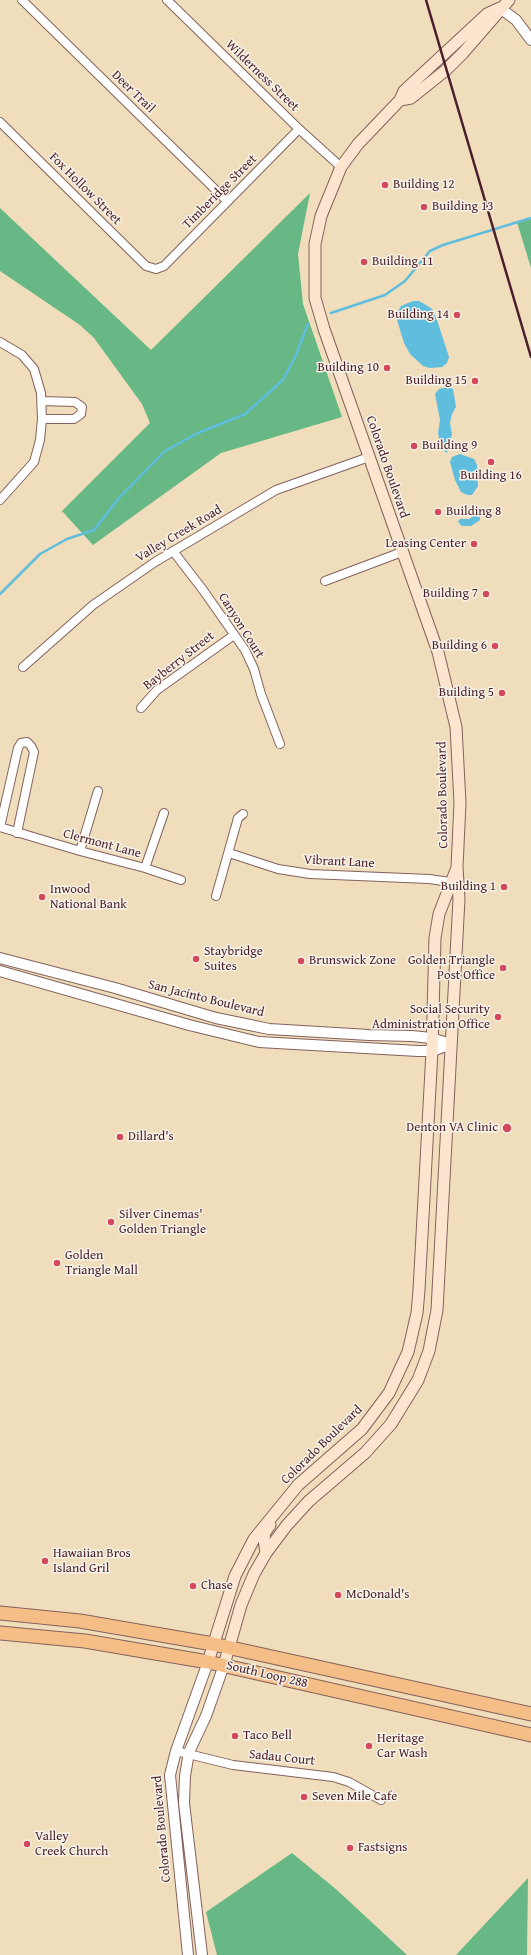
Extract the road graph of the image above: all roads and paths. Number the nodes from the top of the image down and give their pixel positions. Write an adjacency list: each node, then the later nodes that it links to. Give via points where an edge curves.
1 (22, 0): 8 (street, Deer Trail)
2 (167, 0): 6 (street, Wilderness Street)
3 (504, 4): 4 (street); 7 (main road, Colorado Boulevard, via 463,53 411,98 400,100 358,144)
4 (531, 40)
5 (0, 122): 9 (street, Fox Hollow Street, via 146,266)
6 (299, 129): 7 (street, Wilderness Street); 8 (street, Timberidge Street)
7 (341, 167): 13 (main road, Colorado Boulevard, via 321,216 315,244 315,298)
8 (227, 201): 9 (street, Timberidge Street, via 164,266)
9 (156, 269)
10 (0, 342): 11 (street, via 22,355 34,369)
11 (42, 401): 12 (street); 12 (street, via 75,402 82,407 81,414 74,420)
12 (42, 419): 14 (street, via 34,462)
13 (369, 457): 15 (street, Valley Creek Road, via 276,490); 16 (main road, Colorado Boulevard)
14 (0, 500)
15 (173, 551): 18 (street, Canyon Court); 19 (street, Valley Creek Road, via 123,582 93,605)
16 (402, 552): 17 (street); 29 (main road, Colorado Boulevard, via 438,652 456,727 460,803)
17 (325, 581)
18 (234, 635): 20 (street, Bayberry Street, via 157,690); 21 (street, Canyon Court, via 254,669)
19 (23, 667)
20 (141, 708)
21 (280, 744)
22 (98, 790): 27 (street)
23 (164, 813): 30 (street)
24 (243, 814): 28 (street, via 238,818)
25 (0, 827): 26 (street, Clermont Lane); 26 (street, Clermont Lane, via 18,748 21,743 27,742 34,752)
26 (17, 833): 27 (street, Clermont Lane)
27 (80, 851): 30 (street, Clermont Lane)
28 (229, 853): 32 (street, Vibrant Lane, via 278,869 310,874); 33 (street)
29 (457, 867): 32 (main road, Colorado Boulevard); 40 (main road, Colorado Boulevard, via 459,899)
30 (145, 868): 31 (street, Clermont Lane)
31 (181, 880)
32 (450, 882): 39 (main road, Colorado Boulevard, via 439,914 435,938)
33 (216, 896)
34 (0, 958): 36 (street, San Jacinto Boulevard)
35 (0, 971): 37 (street, San Jacinto Boulevard)
36 (141, 996): 37 (street); 38 (street, San Jacinto Boulevard, via 216,1018 269,1029)
37 (138, 1010): 41 (street, San Jacinto Boulevard, via 259,1042)
38 (335, 1033): 39 (street, San Jacinto Boulevard); 41 (street); 42 (street)
39 (431, 1038): 40 (street, San Jacinto Boulevard); 43 (main road, Colorado Boulevard)
40 (451, 1044): 43 (street, San Jacinto Boulevard); 45 (main road, Colorado Boulevard, via 437,1310 430,1344 418,1380 391,1424)
41 (328, 1047): 42 (street, San Jacinto Boulevard)
42 (340, 1047): 43 (street, San Jacinto Boulevard)
43 (432, 1051): 44 (main road, Colorado Boulevard, via 419,1290 413,1336 405,1362 389,1393)
44 (359, 1432): 45 (main road); 46 (main road, Colorado Boulevard)
45 (371, 1446): 47 (main road, Colorado Boulevard, via 309,1501)
46 (298, 1485): 47 (main road, via 265,1532); 50 (main road, Colorado Boulevard, via 260,1530 243,1558)
47 (266, 1553): 51 (main road, Colorado Boulevard, via 241,1606)
48 (0, 1613): 50 (highway, South Loop 288, via 80,1621)
49 (0, 1633): 52 (highway, South Loop 288, via 85,1641)
50 (213, 1644): 51 (highway, South Loop 288); 52 (main road, Colorado Boulevard)
51 (230, 1648): 53 (main road, Colorado Boulevard); 54 (highway, South Loop 288)
52 (208, 1662): 53 (highway, South Loop 288); 56 (street, Colorado Boulevard)
53 (224, 1665): 55 (highway, South Loop 288); 57 (street, Colorado Boulevard, via 206,1716)
54 (531, 1714)
55 (531, 1735)
56 (176, 1751): 57 (street, Sadau Court); 60 (street, Colorado Boulevard, via 170,1775)
57 (189, 1752): 58 (street, Sadau Court, via 233,1765 333,1776); 59 (street, Colorado Boulevard, via 184,1803)
58 (381, 1800)
59 (198, 1925): 60 (street); 62 (street, Colorado Boulevard)
60 (186, 1927): 61 (street, Colorado Boulevard)
61 (188, 1955)
62 (202, 1955)

